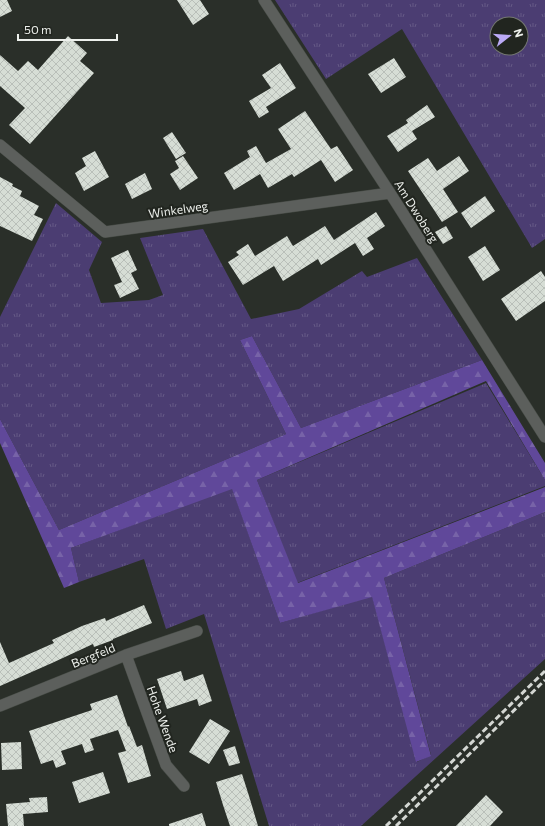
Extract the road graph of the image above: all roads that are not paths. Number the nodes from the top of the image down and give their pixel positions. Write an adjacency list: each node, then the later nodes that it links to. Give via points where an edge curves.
1 (264, 0): 3 (street, Am Dwoberg)
2 (0, 145): 3 (street, Winkelweg, via 105,232)
3 (390, 193): 4 (street, Am Dwoberg)
4 (545, 437)
5 (197, 632): 6 (street, Bergfeld)
6 (126, 655): 7 (street, Bergfeld); 8 (street, Hohe Wende, via 166,765)
7 (0, 706)
8 (184, 786)

